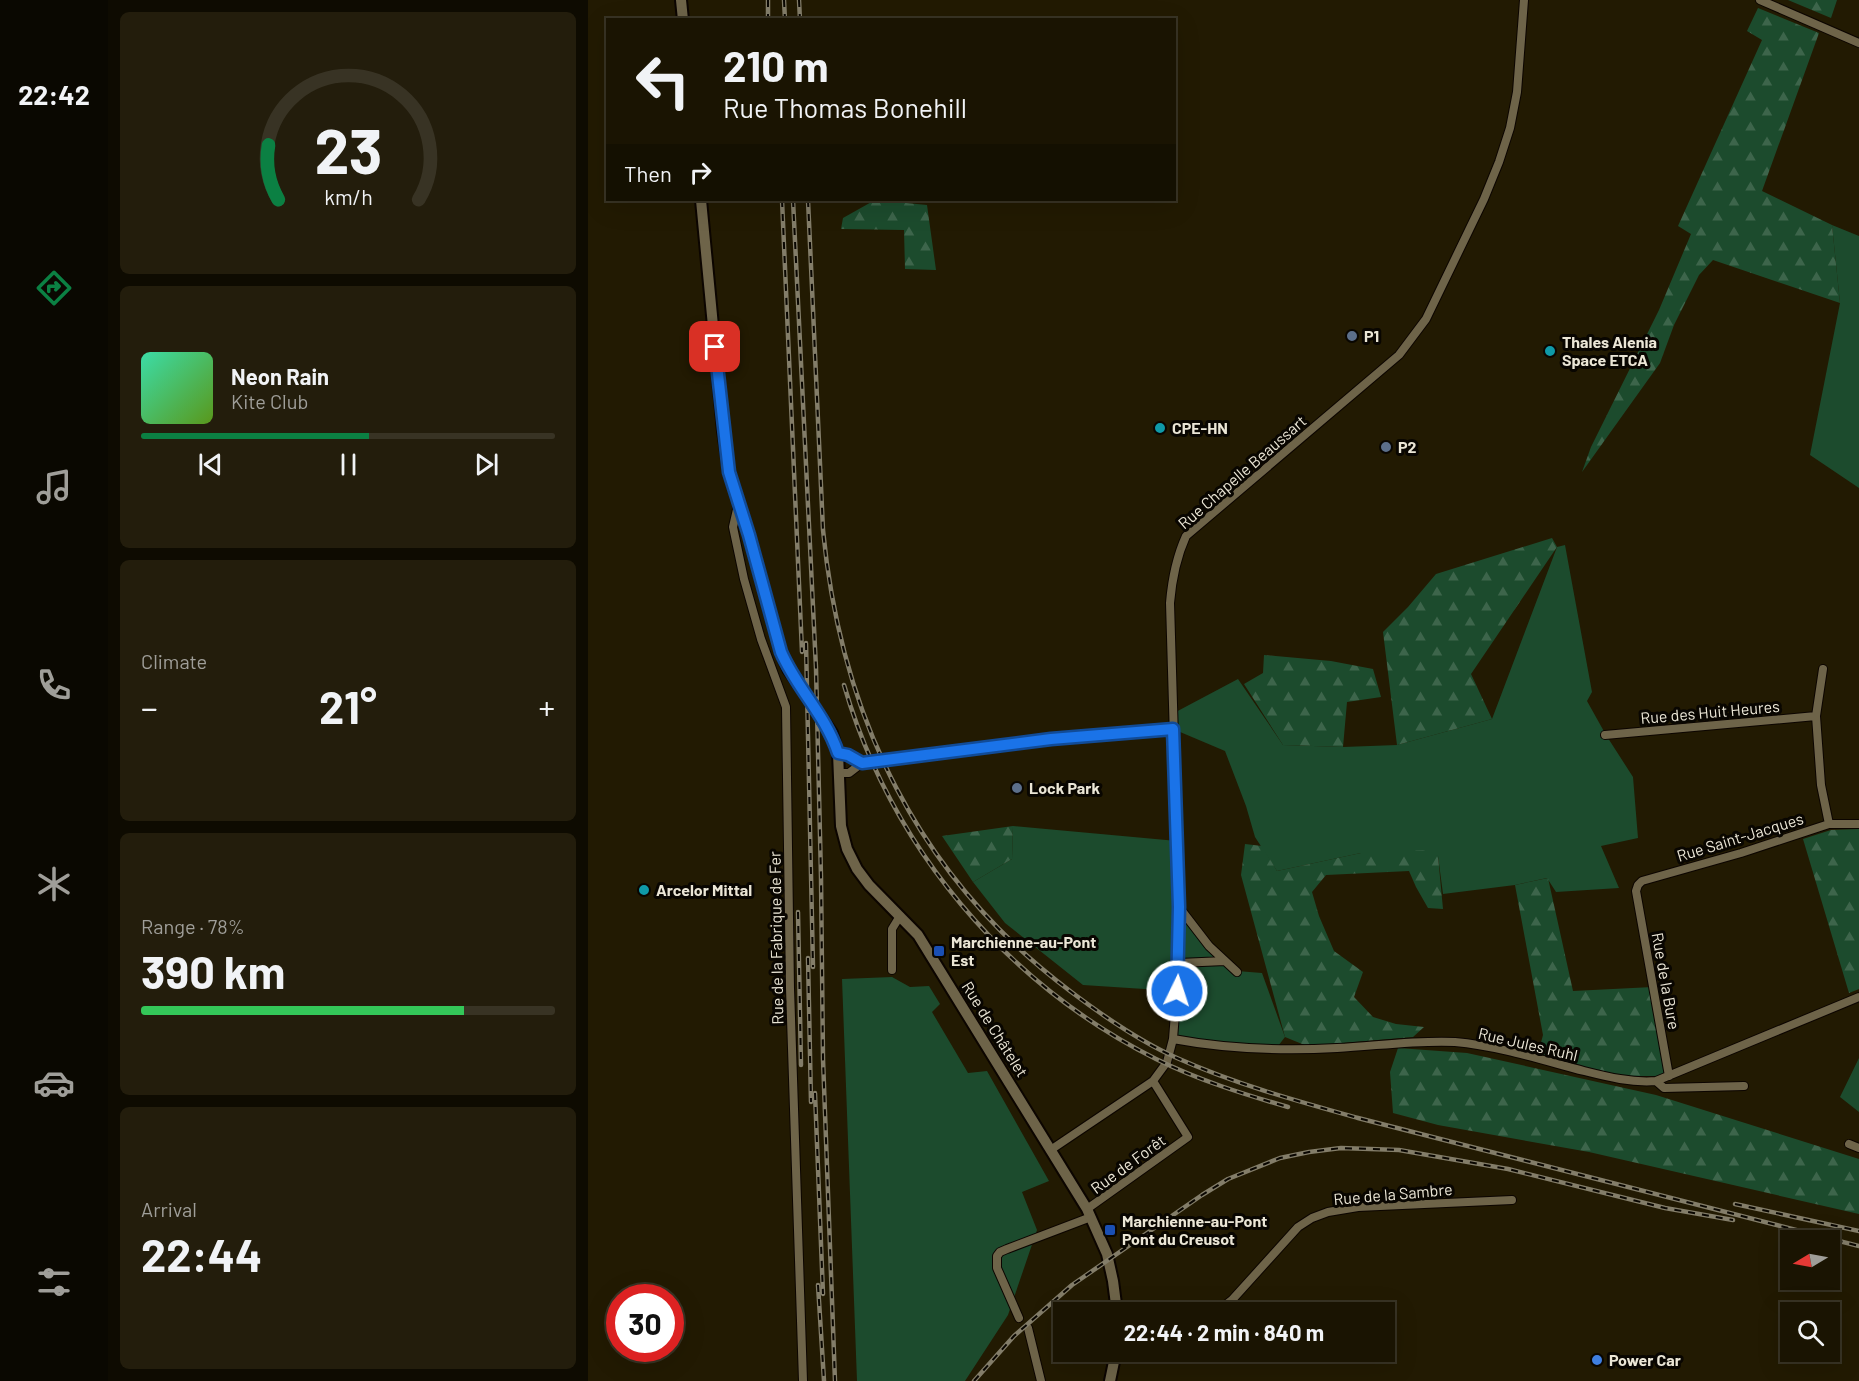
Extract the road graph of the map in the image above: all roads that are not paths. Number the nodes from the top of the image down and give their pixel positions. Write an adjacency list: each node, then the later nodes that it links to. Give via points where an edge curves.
1 (681, 0): 4 (main road)
2 (1524, 0): 10 (street, Rue Chapelle Beaussart, via 1521,58 1510,128 1484,199 1426,319 1399,355 1186,536 1172,576)
3 (1760, 0): 5 (street)
4 (683, 18)
5 (1859, 43)
6 (701, 201): 7 (main road, Rue de Châtelet, via 727,462)
7 (739, 503): 12 (main road, Rue de Châtelet, bridge, via 781,652 788,669 832,733); 40 (street, Rue de la Fabrique de Fer, via 732,527 761,639 786,707 790,988)
8 (1823, 669): 9 (street)
9 (1816, 716): 11 (street, Rue des Huit Heures); 15 (street, via 1821,785)
10 (1173, 729): 13 (street, bridge, via 1051,739); 18 (street, Rue Chapelle Beaussart)
11 (1605, 735)
12 (838, 753): 13 (street); 14 (main road, Rue de Châtelet)
13 (862, 763): 14 (street, via 849,773)
14 (839, 773): 19 (main road, Rue de Châtelet, via 841,826 847,849 869,885)
15 (1829, 824): 16 (street, Rue Saint-Jacques); 17 (street, Rue Saint-Jacques, via 1741,854 1642,881)
16 (1859, 824)
17 (1636, 891): 26 (street, Rue de la Bure)
18 (1179, 907): 20 (street); 21 (street, Rue Chapelle Beaussart)
19 (900, 916): 22 (street, via 892,929); 32 (main road, Rue de Châtelet, via 918,934)
20 (1225, 961): 21 (street); 23 (street)
21 (1179, 963): 25 (street, Rue Chapelle Beaussart)
22 (892, 970)
23 (1238, 972)
24 (1859, 997): 26 (street, Rue Jules Ruhl)
25 (1173, 1039): 27 (street, Rue Chapelle Beaussart, via 1167,1062); 28 (street, Rue Jules Ruhl, via 1272,1050 1456,1042 1611,1078)
26 (1669, 1076): 28 (street, Rue Jules Ruhl)
27 (1153, 1081): 32 (street, Rue Chapelle Beaussart); 34 (street, Rue de Forêt, via 1188,1137)
28 (1656, 1082): 29 (street, via 1664,1088)
29 (1744, 1086)
30 (1849, 1144): 31 (street)
31 (1859, 1148)
32 (1052, 1149): 34 (main road, Rue de Châtelet)
33 (1512, 1200): 36 (street, Rue de la Sambre, via 1369,1206 1328,1212 1298,1227)
34 (1089, 1213): 35 (main road, Rue de Châtelet, via 1107,1254); 37 (street, via 997,1256 997,1268)
35 (1116, 1302)
36 (1229, 1302)
37 (1019, 1318)
38 (1028, 1328): 41 (street)
39 (1114, 1362): 42 (main road)
40 (803, 1381)
41 (1041, 1381)
42 (1110, 1381)

